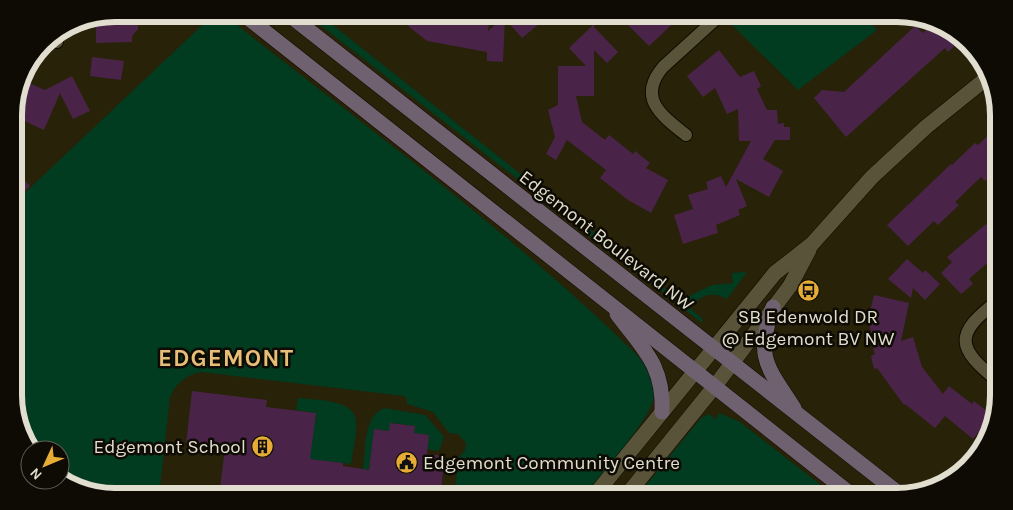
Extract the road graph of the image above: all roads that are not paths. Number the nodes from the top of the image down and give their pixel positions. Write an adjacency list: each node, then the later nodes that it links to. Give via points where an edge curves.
1 (253, 22): 7 (main road)
2 (298, 22): 10 (main road, Edgemont Boulevard NW)
3 (711, 22): 5 (street, via 664,67 652,87 653,100 660,114)
4 (983, 81): 6 (street, via 926,127 872,177)
5 (686, 135)
6 (812, 244): 9 (street, via 790,286); 10 (street, via 774,273)
7 (604, 297): 12 (main road); 15 (main road, via 655,367 661,384)
8 (990, 306): 13 (street, via 975,317 966,339 968,351 976,363)
9 (773, 307): 11 (street); 16 (main road, via 763,354 767,366)
10 (713, 350): 11 (main road, Edgemont Boulevard NW); 12 (street)
11 (731, 364): 14 (street); 16 (main road, Edgemont Boulevard NW)
12 (696, 370): 14 (main road); 15 (street)
13 (990, 375)
14 (715, 386): 18 (street); 19 (main road)
15 (662, 412): 17 (street)
16 (802, 419): 20 (main road, Edgemont Boulevard NW)
17 (601, 487)
18 (633, 487)
19 (843, 487)
20 (890, 487)

